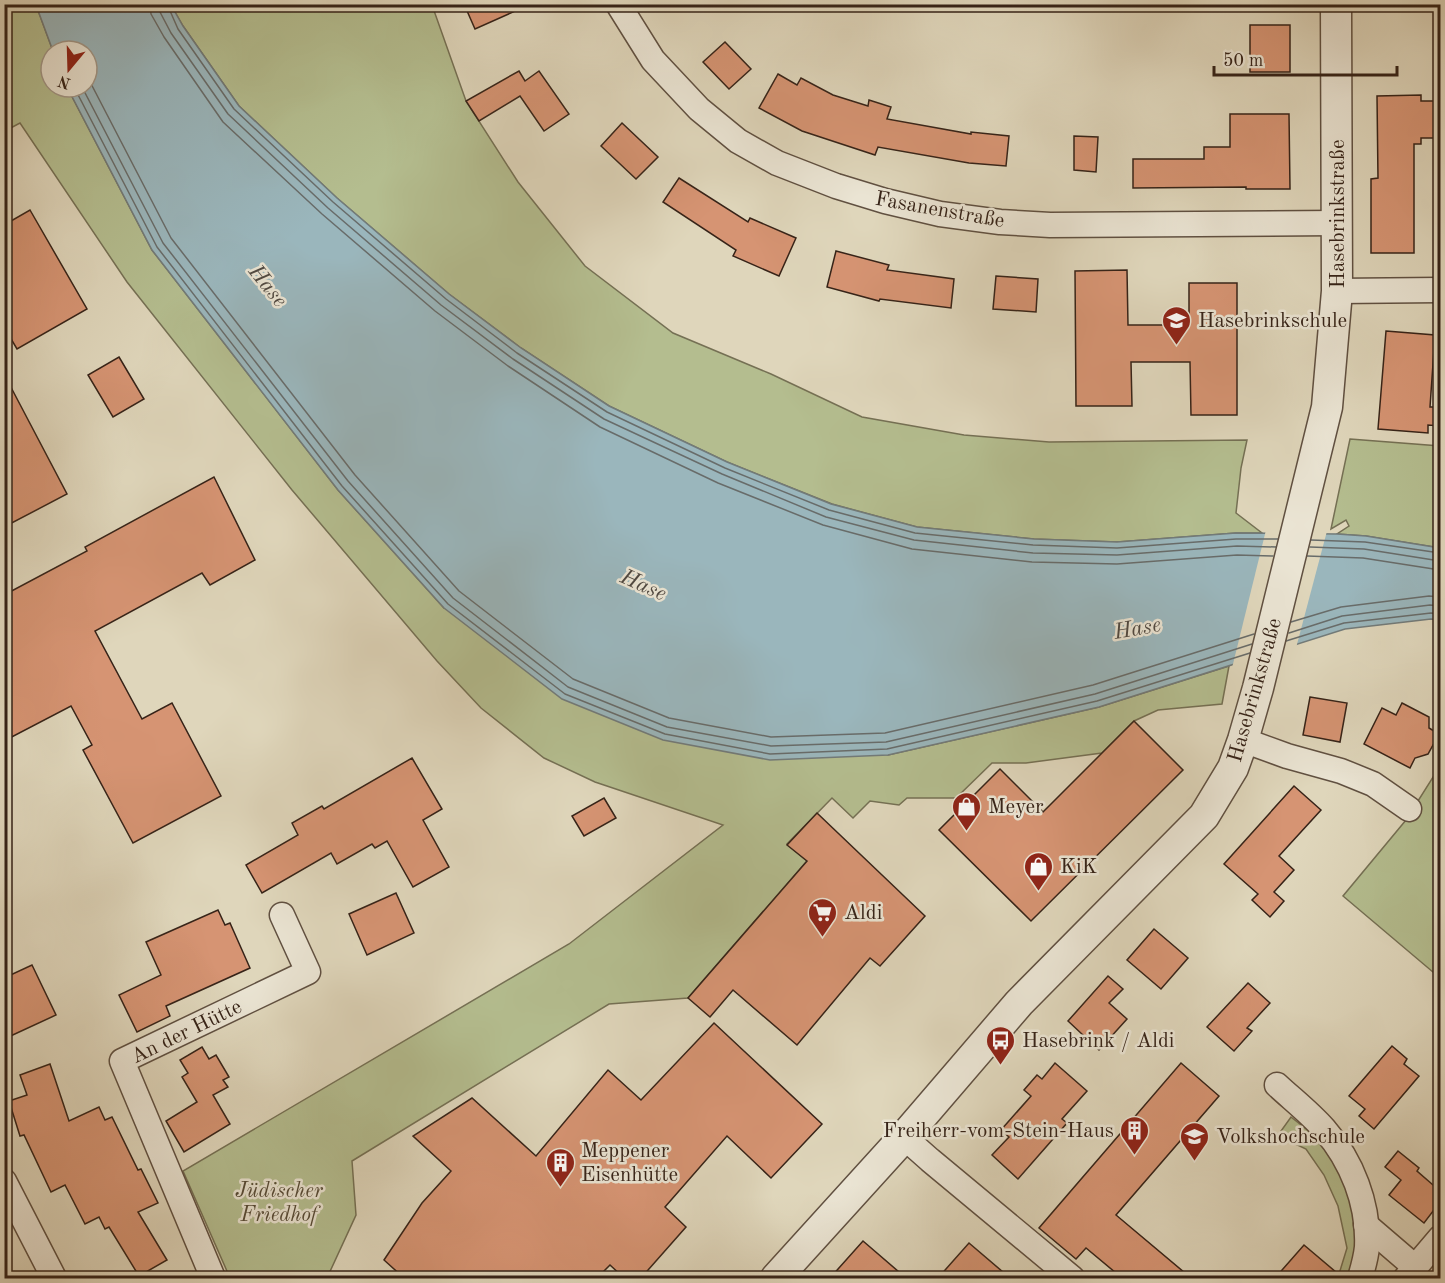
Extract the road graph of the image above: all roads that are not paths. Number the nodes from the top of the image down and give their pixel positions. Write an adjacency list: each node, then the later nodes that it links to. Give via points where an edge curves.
1 (618, 4): 3 (street, Fasanenstraße, via 653,60 699,109 738,141 777,163 885,201 940,214 1020,223)
2 (1336, 4): 3 (street, Hasebrinkstraße)
3 (1337, 223): 5 (street, Hasebrinkstraße)
4 (1440, 290): 5 (street)
5 (1337, 291): 6 (street, Hasebrinkstraße, via 1327,406)
6 (1243, 740): 7 (street, via 1373,784); 10 (street, Hasebrinkstraße, via 1223,788 1204,816 1019,1003)
7 (1409, 809)
8 (282, 915): 16 (street, An der Hütte, via 308,972 122,1061)
9 (1277, 1085): 12 (street, via 1324,1129 1346,1160 1362,1197)
10 (904, 1137): 17 (street, Hasebrinkstraße); 18 (street)
11 (4, 1180): 15 (street)
12 (1366, 1225): 14 (street); 19 (street, via 1367,1249)
13 (1440, 1238): 14 (street)
14 (1411, 1273)
15 (54, 1278)
16 (213, 1278)
17 (776, 1278)
18 (1072, 1278)
19 (1360, 1278)

